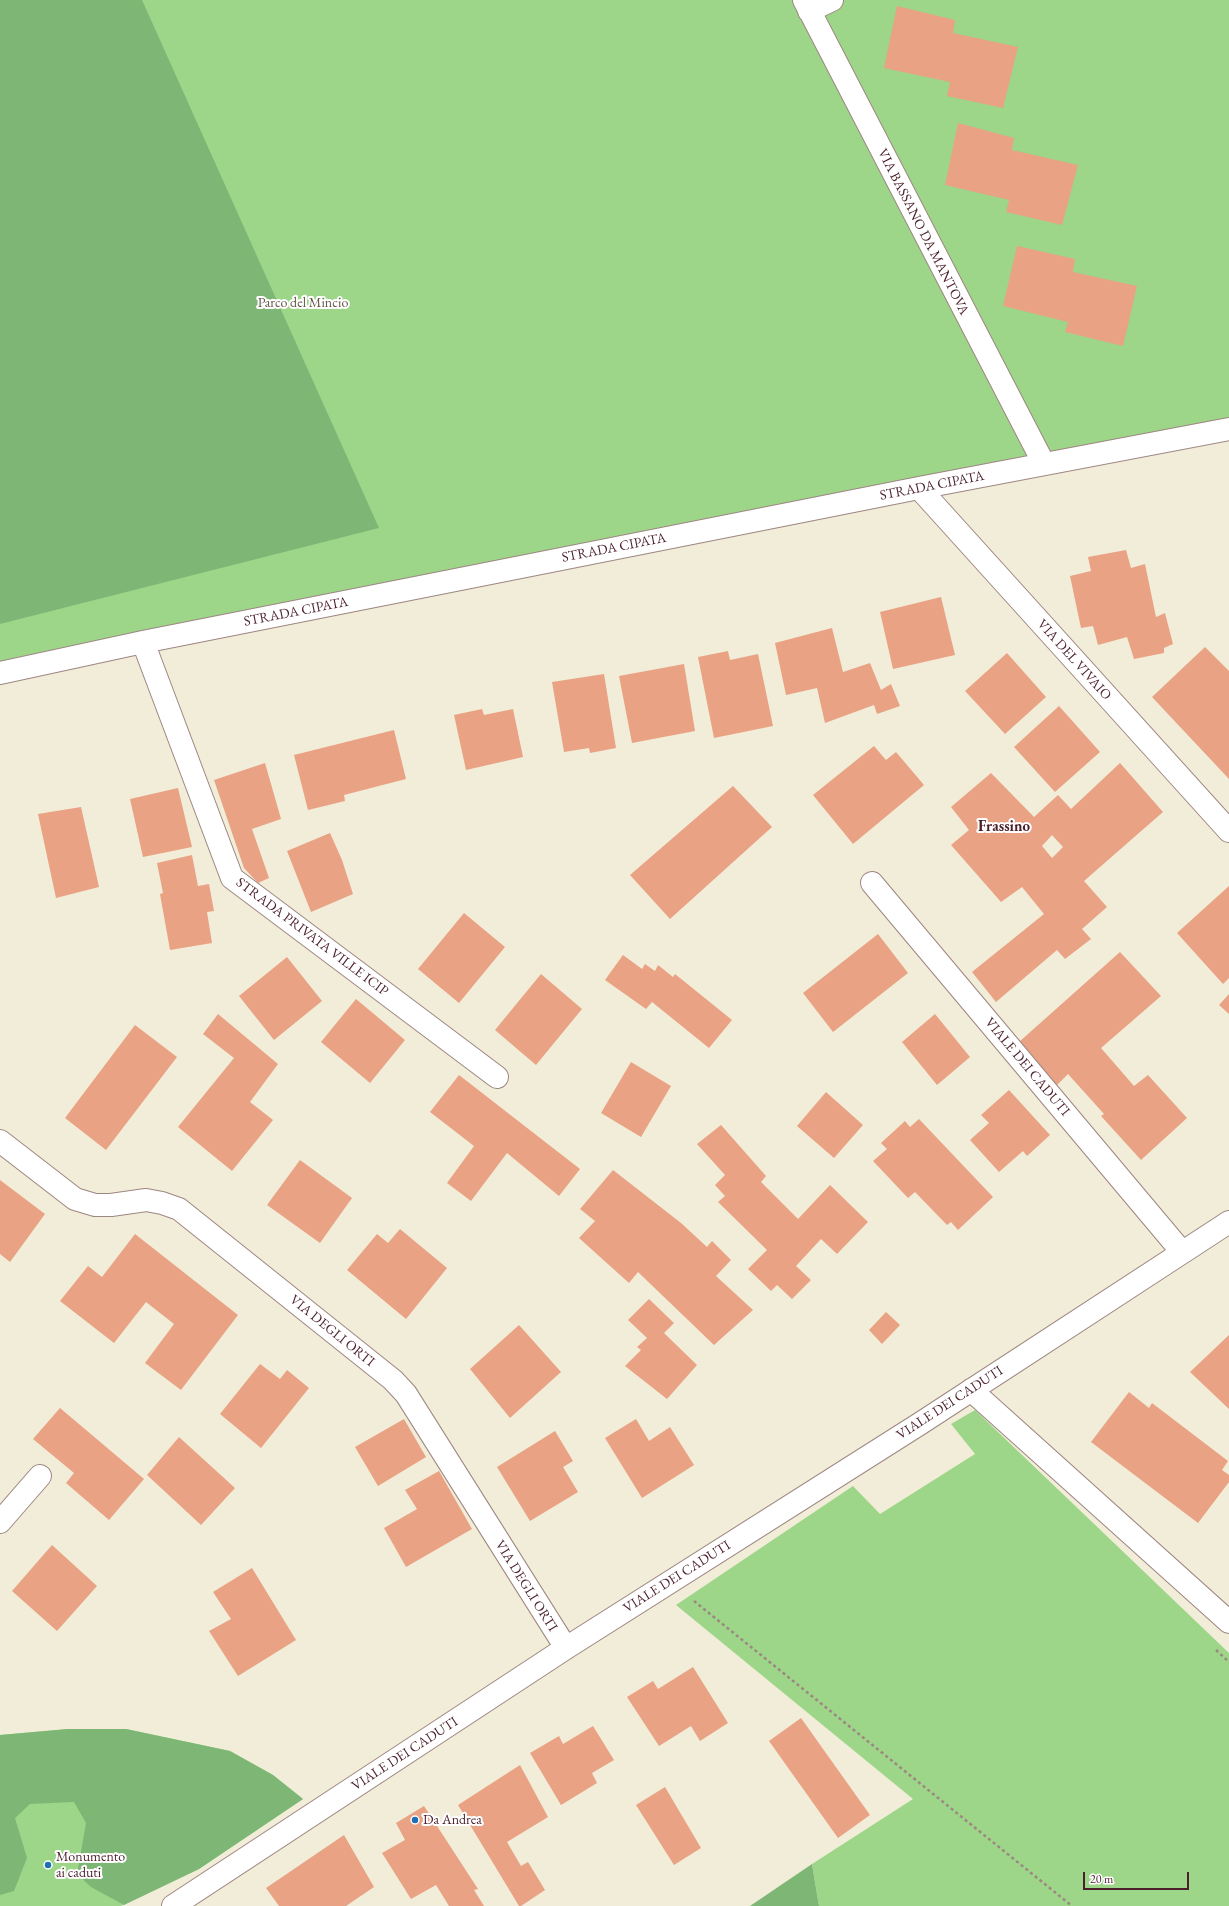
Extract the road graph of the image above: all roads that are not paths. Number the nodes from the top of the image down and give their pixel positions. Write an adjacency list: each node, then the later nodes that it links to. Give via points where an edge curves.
1 (832, 0): 2 (street)
2 (806, 6): 4 (street, VIA BASSANO DA MANTOVA)
3 (1229, 429): 4 (street, STRADA CIPATA)
4 (1044, 464): 5 (street, STRADA CIPATA)
5 (919, 488): 6 (street, STRADA CIPATA); 8 (street, VIA DEL VIVAIO)
6 (143, 642): 7 (street, STRADA CIPATA); 10 (street, STRADA PRIVATA VILLE ICIP, via 232,878)
7 (0, 673)
8 (1229, 831)
9 (872, 883): 13 (street, VIALE DEI CADUTI)
10 (497, 1077)
11 (0, 1141): 18 (street, VIA DEGLI ORTI, via 75,1200 100,1205 146,1200 179,1209 393,1380 406,1394)
12 (1229, 1222): 13 (street, VIALE DEI CADUTI)
13 (1182, 1252): 14 (street, VIALE DEI CADUTI)
14 (971, 1390): 17 (street); 18 (street, VIALE DEI CADUTI)
15 (40, 1476): 16 (street)
16 (0, 1522)
17 (1229, 1622)
18 (566, 1648): 19 (street, VIALE DEI CADUTI)
19 (173, 1906)

